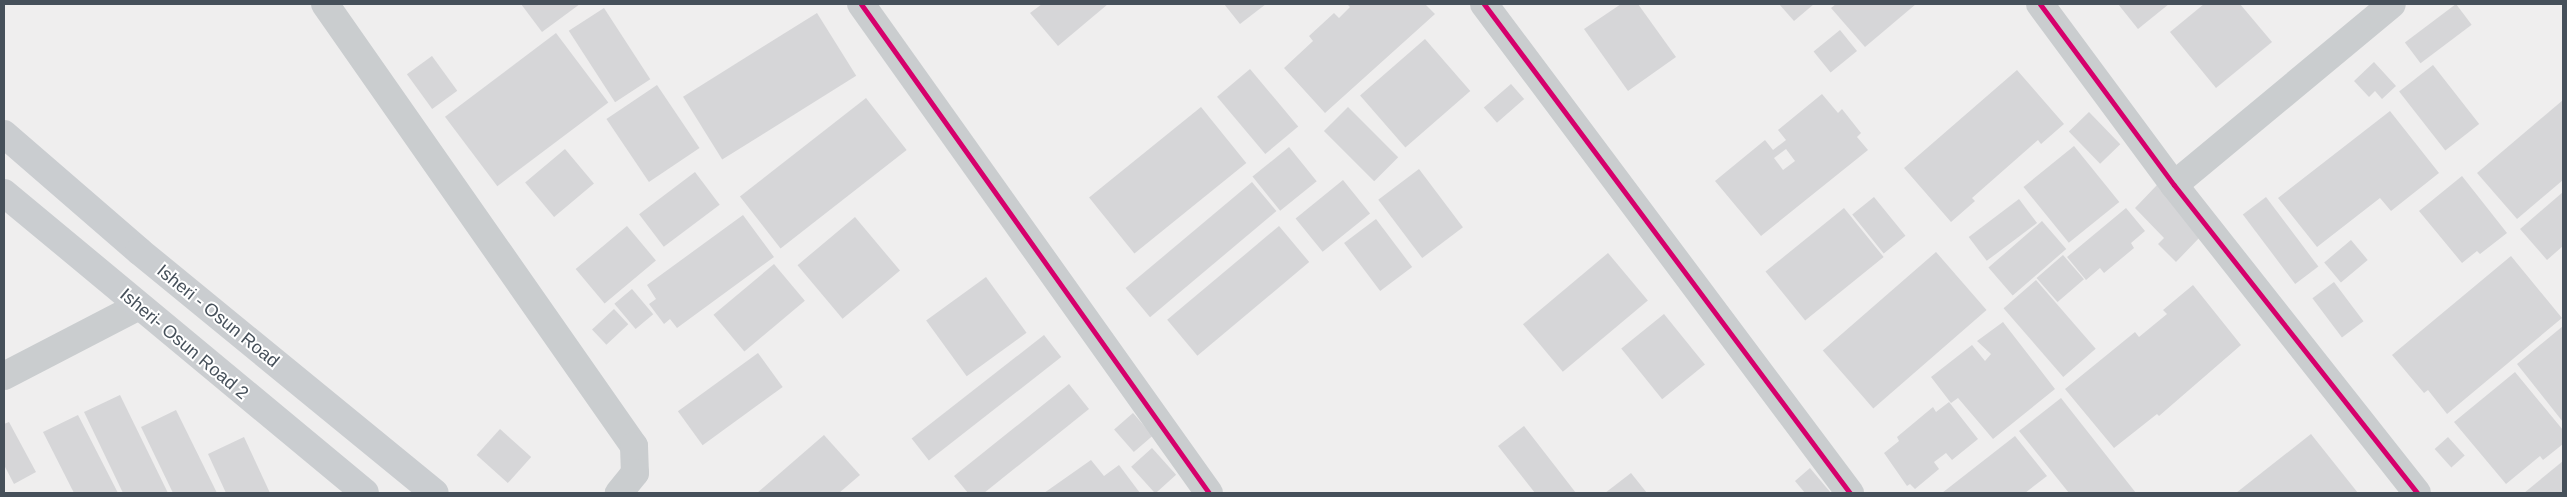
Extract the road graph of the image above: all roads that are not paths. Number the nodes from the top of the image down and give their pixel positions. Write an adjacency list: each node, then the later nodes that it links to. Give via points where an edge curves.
1 (325, 4): 13 (street, via 634,446 635,473)
2 (861, 4): 14 (street)
3 (1486, 4): 15 (street)
4 (2040, 4): 7 (street)
5 (2392, 4): 7 (street)
6 (4, 134): 12 (main road, Isheri - Osun Road, via 138,251)
7 (2174, 185): 16 (street)
8 (4, 193): 9 (main road, Isheri- Osun Road 2)
9 (139, 306): 10 (street); 11 (main road, Isheri- Osun Road 2)
10 (4, 376)
11 (366, 493)
12 (435, 493)
13 (619, 493)
14 (1209, 493)
15 (1850, 493)
16 (2417, 493)

